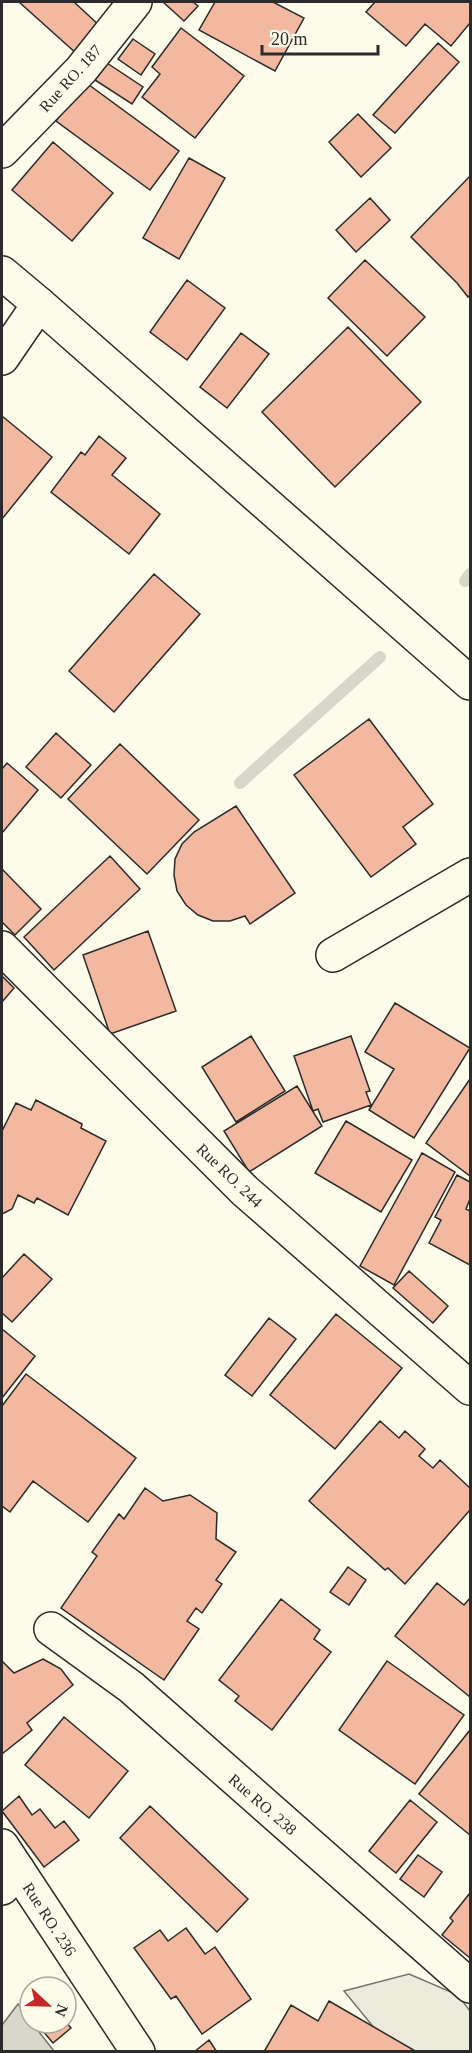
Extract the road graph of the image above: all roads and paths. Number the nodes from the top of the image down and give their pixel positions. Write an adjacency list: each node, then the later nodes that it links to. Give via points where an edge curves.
1 (135, 2): 2 (street, Rue RO. 187, via 81,70)
2 (2, 151)
3 (2, 273): 4 (street)
4 (39, 304): 5 (street); 6 (street)
5 (2, 358)
6 (466, 679)
7 (471, 876): 9 (street)
8 (2, 948): 10 (street, Rue RO. 244, via 245,1191)
9 (333, 955)
10 (471, 1388)
11 (51, 1629): 13 (street, Rue RO. 238, via 131,1687)
12 (7, 1868): 14 (street, Rue RO. 236)
13 (471, 1986)
14 (138, 2052)

